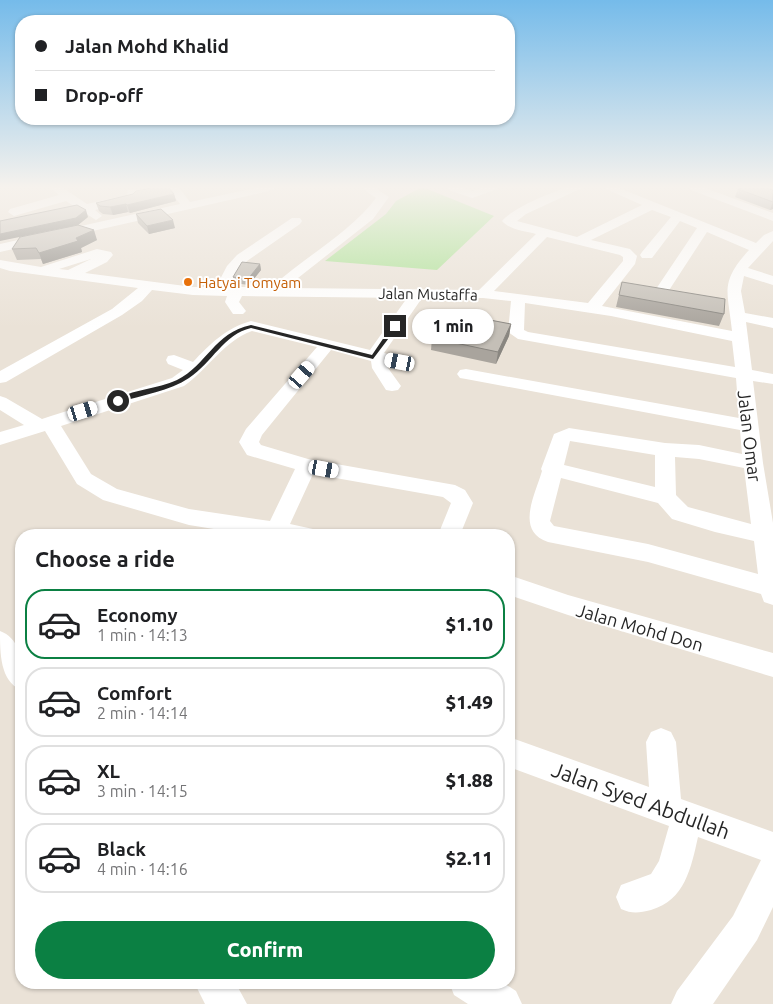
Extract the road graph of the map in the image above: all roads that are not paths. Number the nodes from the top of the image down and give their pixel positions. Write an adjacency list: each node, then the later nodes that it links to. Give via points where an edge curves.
1 (58, 235): 12 (street)
2 (276, 235): 24 (street, via 234,266)
3 (344, 235): 23 (street)
4 (542, 235): 26 (street)
5 (557, 235): 11 (street)
6 (591, 235): 11 (street)
7 (663, 235): 14 (street)
8 (698, 235): 28 (street, via 654,294)
9 (723, 235): 13 (street)
10 (773, 235): 13 (street)
11 (580, 240): 21 (street, via 630,256 630,261)
12 (0, 248)
13 (758, 249): 16 (street)
14 (647, 255)
15 (0, 264): 17 (street, Jalan Mustaffa)
16 (741, 270): 19 (street); 31 (street, via 735,279)
17 (38, 271): 18 (street, Jalan Mustaffa); 18 (street, via 97,253 106,255)
18 (70, 275): 20 (street, Jalan Mustaffa)
19 (773, 281)
20 (148, 286): 24 (street, Jalan Mustaffa); 43 (street, via 116,312)
21 (610, 286): 22 (street); 30 (street)
22 (630, 290)
23 (277, 291): 25 (street, Jalan Mustaffa); 27 (street, Jalan Mustaffa)
24 (220, 292): 25 (street, Jalan Mustaffa)
25 (236, 292): 32 (street, via 232,302)
26 (485, 292): 27 (street, Jalan Mustaffa); 29 (street, Jalan Mustaffa)
27 (417, 294): 37 (street)
28 (678, 298)
29 (517, 302): 30 (street, Jalan Mustaffa); 36 (street, via 711,342); 36 (street, via 516,332 524,336)
30 (592, 308): 34 (street, Jalan Mustaffa)
31 (733, 309): 33 (street); 34 (street)
32 (238, 311)
33 (773, 323)
34 (738, 337): 40 (street, Jalan Omar)
35 (327, 345): 37 (street); 41 (street, via 251,326 232,333); 52 (street, via 249,442 254,450 264,455)
36 (716, 356): 40 (street)
37 (376, 358): 39 (street); 45 (street)
38 (174, 360): 41 (street)
39 (400, 362)
40 (742, 368): 44 (street); 48 (street, Jalan Omar)
41 (195, 370): 47 (street, via 178,382)
42 (466, 374): 48 (street)
43 (0, 378)
44 (773, 380)
45 (392, 386)
46 (0, 402): 47 (street)
47 (44, 424): 49 (street); 55 (street, via 84,479 110,495 189,517)
48 (749, 426): 51 (street, Jalan Omar)
49 (0, 438)
50 (665, 450): 51 (street, via 699,452); 53 (street, via 569,434 561,438); 54 (street)
51 (753, 463): 58 (street, Jalan Omar)
52 (307, 466): 56 (street); 57 (street, via 448,490 458,495 462,503)
53 (551, 469): 54 (street); 60 (street, via 539,521 548,533 648,553)
54 (665, 497): 58 (street, via 680,513)
55 (264, 529)
56 (277, 529)
57 (452, 529)
58 (764, 534): 60 (street, Jalan Omar)
59 (515, 587): 62 (street, Jalan Mohd Don)
60 (772, 591)
61 (0, 642): 63 (street)
62 (773, 665)
63 (15, 668)
64 (662, 742): 66 (street)
65 (515, 754): 66 (street, Jalan Syed Abdullah)
66 (677, 813): 67 (street, Jalan Syed Abdullah); 69 (street, via 673,867 667,879 658,890)
67 (773, 848)
68 (773, 870): 72 (street, via 744,928)
69 (633, 897)
70 (478, 989): 71 (street)
71 (503, 1004)
72 (690, 1004)

